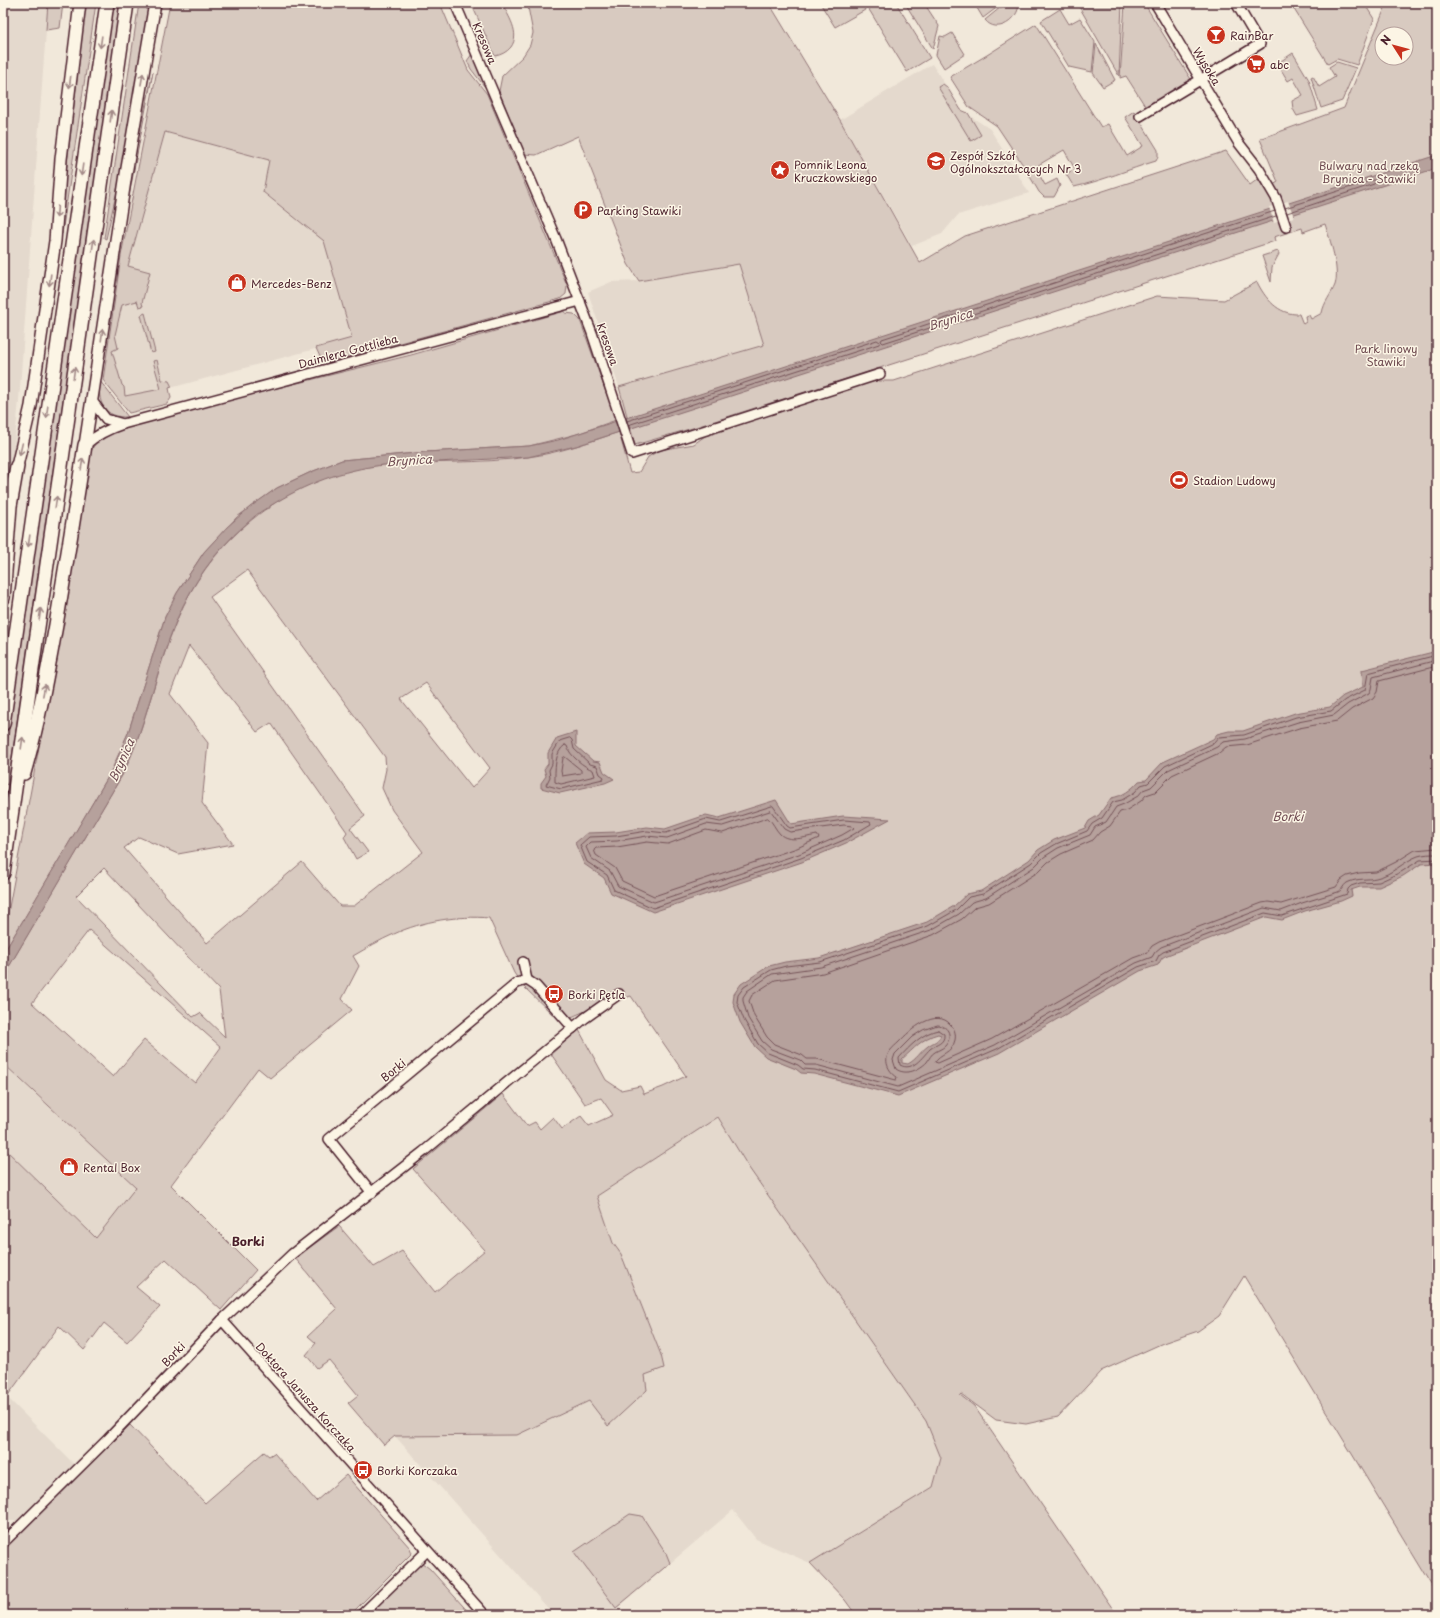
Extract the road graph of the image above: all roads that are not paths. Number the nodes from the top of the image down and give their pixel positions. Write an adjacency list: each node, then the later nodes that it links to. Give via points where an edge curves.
1 (80, 3): 16 (main road, one-way to 16, via 61,159 55,241 31,406)
2 (107, 3): 18 (highway, one-way to 18)
3 (127, 3): 19 (highway, one-way to 3)
4 (155, 3): 13 (main road, one-way to 4)
5 (455, 3): 11 (street, Kresowa)
6 (1155, 3): 8 (street, Wysoka)
7 (1236, 3): 8 (street, via 1260,44)
8 (1202, 80): 9 (street); 10 (street, Wysoka, via 1238,142 1259,169 1276,198)
9 (1140, 116)
10 (1286, 227)
11 (580, 301): 12 (street, Kresowa, via 632,454); 14 (street, Daimlera Gottlieba)
12 (880, 374)
13 (92, 401): 14 (street, via 106,419); 15 (main road)
14 (123, 424): 15 (street, Daimlera Gottlieba, via 94,436)
15 (85, 445): 19 (highway, one-way to 15, via 36,730)
16 (17, 466): 17 (highway, via 10,506)
17 (3, 598)
18 (3, 724)
19 (10, 823): 20 (highway)
20 (3, 873)
21 (523, 962): 22 (street)
22 (526, 980): 24 (street, via 536,986); 25 (street, Borki, via 517,983 329,1140)
23 (620, 994): 24 (street, Borki)
24 (573, 1028): 25 (street, Borki)
25 (372, 1193): 26 (street, Borki, via 292,1254)
26 (222, 1320): 27 (street, Borki, via 108,1440); 28 (street, Doktora Janusza Korczaka)
27 (3, 1543)
28 (427, 1551): 29 (street); 30 (street, Doktora Janusza Korczaka)
29 (361, 1615)
30 (485, 1615)

